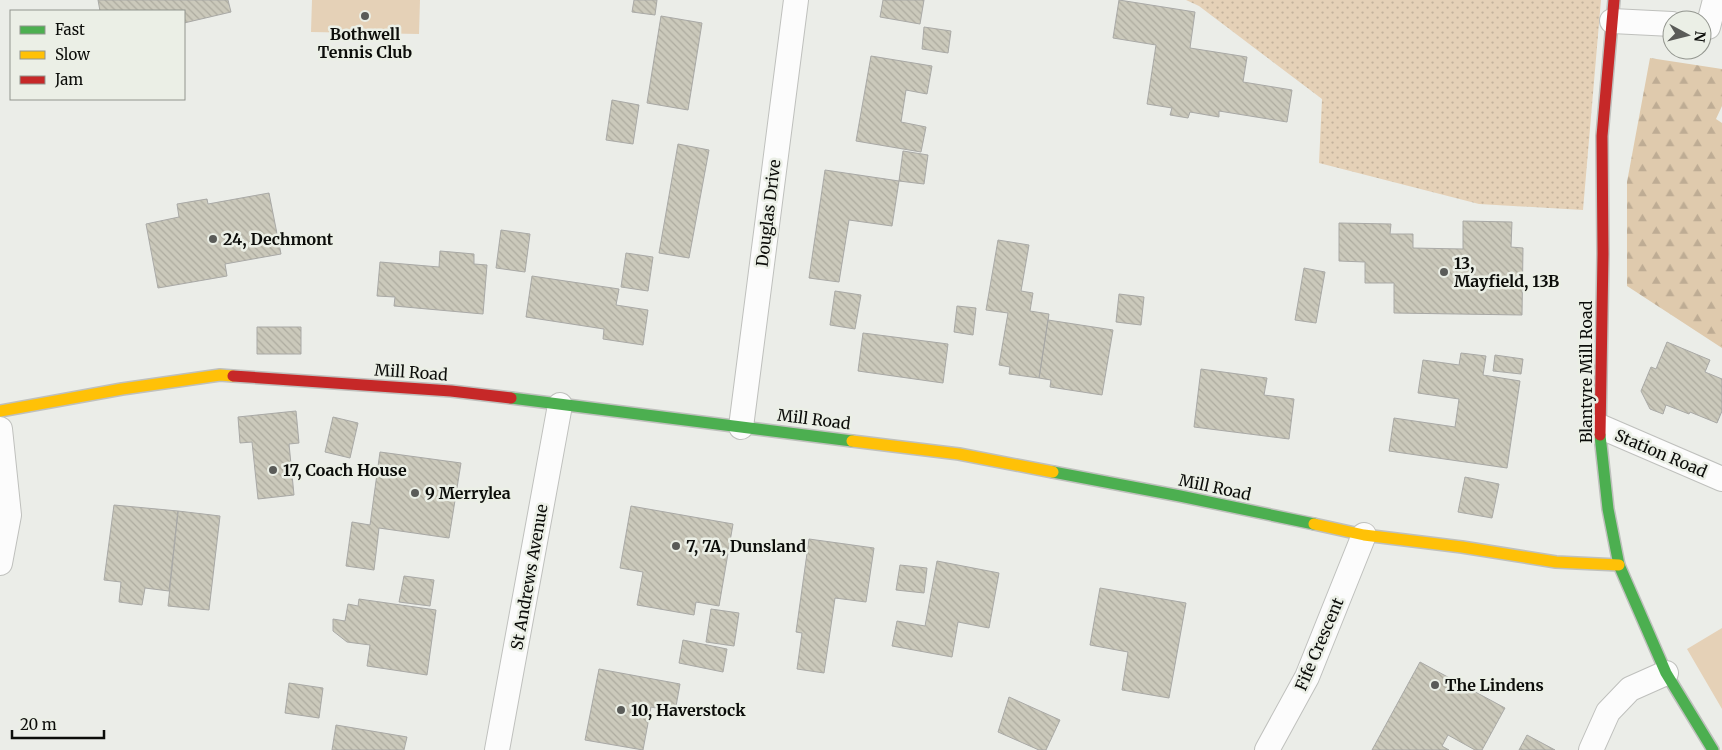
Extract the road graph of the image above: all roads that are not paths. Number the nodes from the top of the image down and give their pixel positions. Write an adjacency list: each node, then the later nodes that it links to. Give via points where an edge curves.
1 (796, 0): 9 (street, Douglas Drive)
2 (1715, 0): 4 (street)
3 (1614, 10): 5 (street); 8 (street, Blantyre Mill Road, via 1602,136)
4 (1712, 20)
5 (1662, 22)
6 (560, 404): 7 (street, Mill Road, via 451,391 220,375); 9 (street, Mill Road); 16 (street, St Andrews Avenue)
7 (0, 412)
8 (1599, 426): 11 (street, Station Road); 14 (street, Blantyre Mill Road, via 1608,509)
9 (741, 427): 12 (street, Mill Road, via 959,454)
10 (0, 429): 13 (street, via 9,515)
11 (1722, 479)
12 (1364, 535): 14 (street, Mill Road, via 1556,562); 17 (street, Fife Crescent, via 1307,677)
13 (0, 563)
14 (1619, 565): 15 (street, Blantyre Mill Road)
15 (1666, 673): 18 (street, via 1630,689 1608,712); 19 (street, Blantyre Mill Road)
16 (497, 750)
17 (1267, 750)
18 (1591, 750)
19 (1714, 750)

